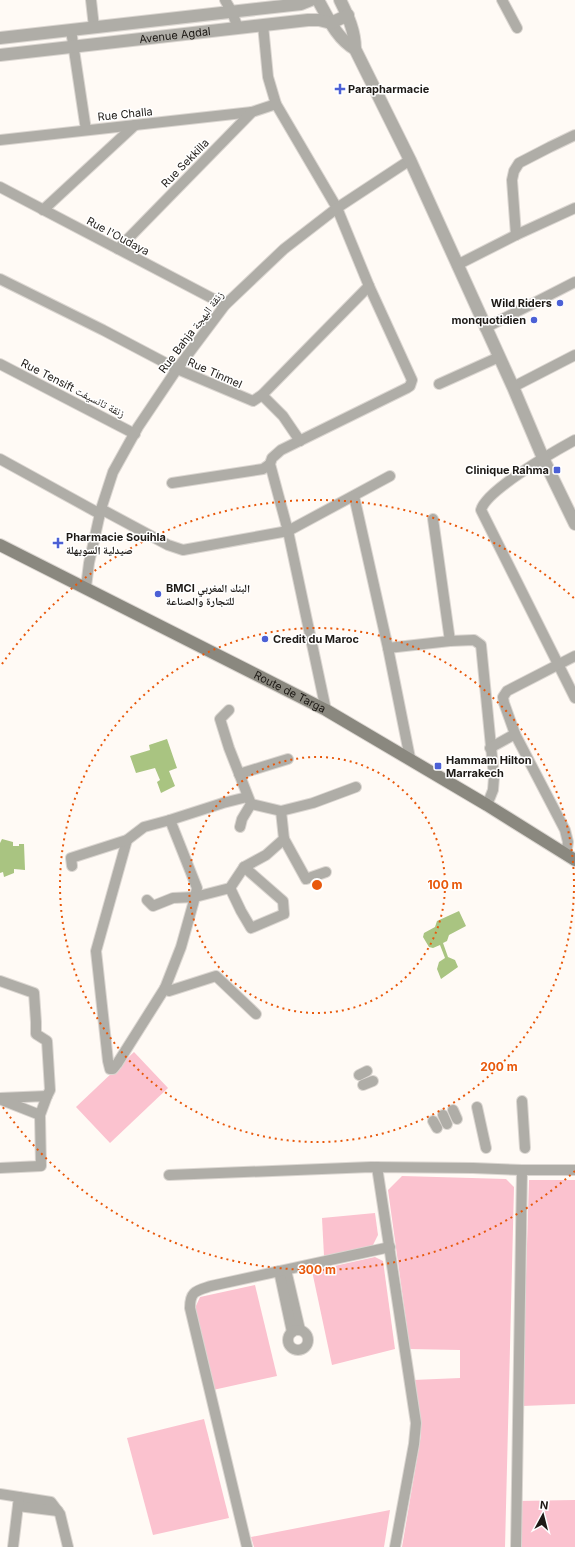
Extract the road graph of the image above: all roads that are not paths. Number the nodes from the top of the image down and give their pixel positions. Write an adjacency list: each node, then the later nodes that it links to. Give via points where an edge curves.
1 (91, 0): 11 (street)
2 (225, 0): 7 (street)
3 (311, 0): 7 (street, Avenue Agdal, via 301,4)
4 (318, 0): 9 (street)
5 (340, 0): 8 (street)
6 (502, 0): 13 (street)
7 (232, 12): 11 (street, Avenue Agdal); 12 (street)
8 (348, 15): 9 (street); 17 (street)
9 (331, 23): 10 (street, Avenue Agdal, via 319,20); 17 (street, via 346,44)
10 (263, 26): 12 (street, Avenue Agdal); 19 (street, via 268,77)
11 (94, 27): 14 (street, Avenue Agdal)
12 (238, 28): 16 (street, Avenue Agdal)
13 (517, 28)
14 (71, 30): 15 (street, Avenue Agdal); 16 (street)
15 (0, 38)
16 (74, 47): 18 (street, Avenue Agdal); 22 (street)
17 (355, 49): 25 (street)
18 (0, 55)
19 (276, 104): 20 (street, Rue Sekkilla); 27 (street)
20 (252, 112): 21 (street, Rue Challa); 31 (street, Rue Sekkilla)
21 (135, 125): 22 (street, Rue Challa); 29 (street)
22 (86, 130): 24 (street, Rue Challa)
23 (575, 135): 30 (street, via 516,167 512,180)
24 (0, 140)
25 (410, 160): 27 (street, Rue Bahja زنقة البهجة); 32 (street)
26 (0, 188): 29 (street, Rue l'Oudaya)
27 (337, 208): 35 (street); 36 (street, Rue Bahja زنقة البهجة, via 284,249)
28 (575, 208): 30 (street)
29 (43, 210): 31 (street, Rue l'Oudaya)
30 (516, 235): 32 (street)
31 (118, 249): 36 (street, Rue l'Oudaya)
32 (457, 265): 37 (street)
33 (0, 279): 41 (street, Rue Tinmel)
34 (575, 282): 37 (street)
35 (369, 286): 44 (street); 46 (street, via 412,383 378,403)
36 (226, 305): 41 (street, Rue Bahja زنقة البهجة)
37 (485, 328): 39 (street)
38 (575, 355): 43 (street)
39 (499, 357): 42 (street); 43 (street)
40 (0, 364): 45 (street, Rue Tensift زنقة تانسيفت)
41 (177, 369): 44 (street, Rue Tinmel, via 250,401 256,401); 45 (street, Rue Bahja زنقة البهجة)
42 (439, 384)
43 (513, 387): 48 (street)
44 (262, 395): 46 (street, via 283,416)
45 (135, 434): 55 (street, Rue Bahja زنقة البهجة, via 113,472)
46 (300, 440): 50 (street, via 275,454)
47 (575, 440): 48 (street)
48 (543, 458): 54 (street); 64 (street, via 486,499 481,510)
49 (0, 459): 55 (street)
50 (270, 464): 52 (street, via 263,468); 58 (street)
51 (390, 476): 53 (street)
52 (172, 483)
53 (354, 496): 58 (street); 62 (street)
54 (571, 508): 57 (street)
55 (101, 512): 58 (street, via 183,550); 60 (street, Rue Bahja زنقة البهجة)
56 (433, 519): 61 (street)
57 (575, 524)
58 (288, 531): 69 (street)
59 (0, 545): 60 (main road, Route de Targa)
60 (86, 587): 69 (main road, Route de Targa)
61 (450, 641): 62 (street); 67 (street, via 474,640 481,645)
62 (388, 648): 72 (street)
63 (575, 656): 64 (street)
64 (558, 664): 65 (street); 66 (street, via 507,691 503,697)
65 (575, 698)
66 (504, 702): 67 (street); 70 (street)
67 (488, 709): 71 (street)
68 (229, 710): 74 (street, via 220,719)
69 (326, 710): 72 (main road, Route de Targa)
70 (515, 734): 71 (street); 83 (street, via 566,830)
71 (490, 748): 77 (street, via 494,777 493,790)
72 (410, 758): 77 (main road, Route de Targa)
73 (288, 760): 74 (street)
74 (239, 774): 76 (street)
75 (356, 787): 78 (street, via 313,803)
76 (249, 801): 78 (street); 79 (street, via 223,803); 80 (street)
77 (487, 805): 83 (main road, Route de Targa)
78 (281, 810): 81 (street)
79 (170, 820): 82 (street, via 144,827); 88 (street, via 197,888)
80 (240, 826)
81 (284, 839): 85 (street, via 266,855); 86 (street, via 306,879)
82 (127, 840): 84 (street, via 72,858); 91 (street, via 96,951 110,1069 117,1064)
83 (571, 859)
84 (72, 866)
85 (244, 867): 87 (street); 87 (street, via 283,901 284,914 251,928)
86 (326, 872)
87 (230, 888): 88 (street)
88 (195, 897): 89 (street, via 173,898 153,906); 91 (street, via 181,947)
89 (147, 900)
90 (0, 981): 93 (street, via 34,993 36,1034 47,1041 50,1090)
91 (165, 988): 92 (street, via 170,991 216,976)
92 (256, 1014)
93 (47, 1096): 94 (street); 97 (street)
94 (0, 1099): 97 (street)
95 (522, 1101): 99 (street)
96 (477, 1107): 98 (street)
97 (40, 1115): 101 (street, via 41,1166)
98 (486, 1148)
99 (525, 1148)
100 (377, 1167): 102 (street); 104 (street); 105 (street)
101 (0, 1168)
102 (522, 1170): 103 (street); 114 (street)
103 (575, 1170)
104 (168, 1175)
105 (390, 1247): 106 (street); 113 (street, via 416,1423)
106 (282, 1270): 107 (street); 112 (street, via 197,1290 190,1299 190,1308)
107 (296, 1331)
108 (0, 1494): 109 (street)
109 (18, 1502): 110 (street); 111 (street, via 29,1508 58,1511)
110 (13, 1547)
111 (68, 1547)
112 (247, 1547)
113 (395, 1547)
114 (516, 1547)

